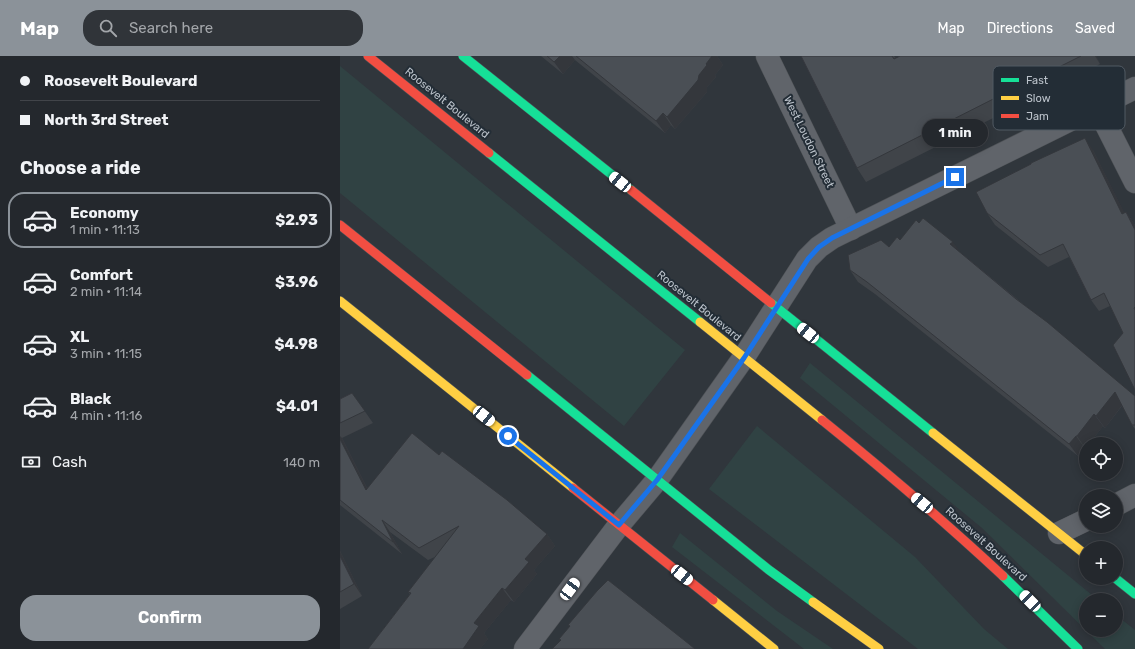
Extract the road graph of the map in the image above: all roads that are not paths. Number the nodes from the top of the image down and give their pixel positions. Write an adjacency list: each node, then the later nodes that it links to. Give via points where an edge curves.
1 (368, 56): 13 (highway, Roosevelt Boulevard)
2 (463, 56): 12 (highway)
3 (767, 56): 10 (street, West Loudon Street)
4 (1135, 88): 5 (street)
5 (1125, 93)
6 (1051, 130): 10 (street)
7 (1109, 130): 8 (street)
8 (1135, 182)
9 (340, 226): 14 (highway)
10 (851, 229): 12 (street, via 819,247)
11 (340, 301): 18 (highway)
12 (776, 307): 13 (street); 19 (highway)
13 (744, 358): 14 (street); 26 (highway, Roosevelt Boulevard, via 922,503)
14 (657, 480): 18 (street); 25 (highway, via 769,570)
15 (1135, 495): 16 (street)
16 (1123, 501)
17 (1079, 523): 19 (street)
18 (619, 525): 23 (street); 24 (highway)
19 (1059, 533): 20 (highway)
20 (1079, 549)
21 (1123, 585): 22 (highway)
22 (1135, 594)
23 (525, 649)
24 (774, 649)
25 (879, 649)
26 (1078, 649)

